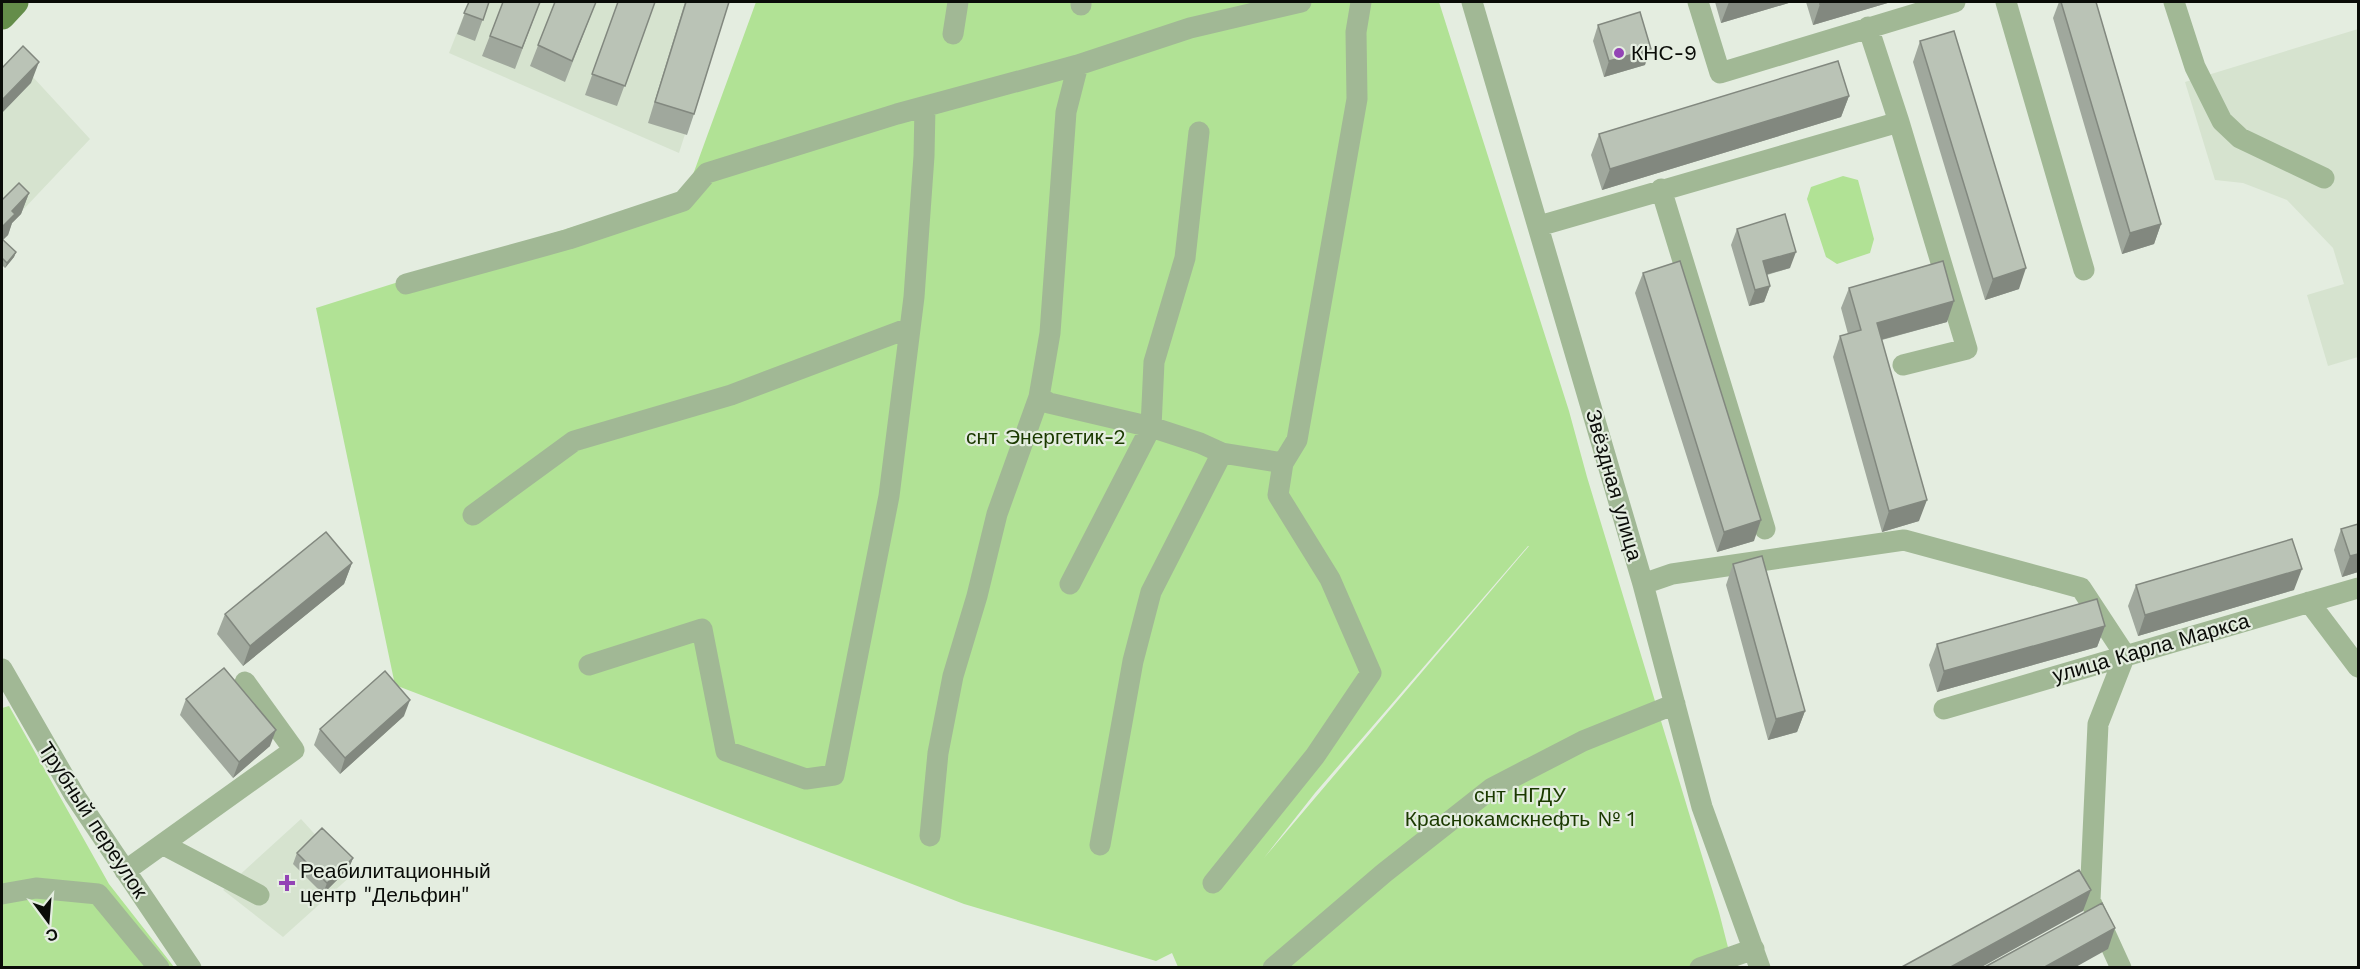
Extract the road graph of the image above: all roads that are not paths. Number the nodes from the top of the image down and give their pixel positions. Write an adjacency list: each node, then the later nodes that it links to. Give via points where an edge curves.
1 (15, 2): 10 (main road)
2 (958, 2): 12 (street)
3 (1301, 2): 13 (street, via 1190,28)
4 (1360, 2): 27 (street, via 1356,99 1297,440)
5 (1472, 2): 19 (street, Звёздная улица)
6 (1698, 2): 11 (street, via 1720,73)
7 (1954, 2): 11 (street)
8 (2006, 2): 20 (street)
9 (2174, 2): 17 (street, via 2195,67 2222,121 2240,138)
10 (2, 16)
11 (1868, 27): 15 (street)
12 (953, 34)
13 (1078, 64): 14 (street); 24 (street, via 1066,112 1050,333)
14 (925, 107): 21 (street, via 707,173 683,201 569,239); 22 (street)
15 (1899, 122): 18 (street); 23 (street, via 1966,349)
16 (1199, 132): 25 (street, via 1185,258 1154,362)
17 (2324, 178)
18 (1661, 189): 19 (street); 29 (street)
19 (1539, 226): 31 (street, Звёздная улица)
20 (2084, 270)
21 (406, 284)
22 (909, 328): 28 (street, via 730,396 574,441); 35 (street, via 889,496 834,775 806,779 726,751 702,629)
23 (1903, 365)
24 (1039, 397): 25 (street, via 1049,403); 41 (street, via 997,514 953,676 938,753)
25 (1151, 427): 26 (street); 30 (street)
26 (1222, 453): 27 (street); 43 (street, via 1150,592 1133,661)
27 (1283, 463): 45 (street, via 1278,495 1330,579 1371,673 1315,756)
28 (473, 516)
29 (1765, 529)
30 (1070, 584)
31 (1643, 584): 34 (street, via 1672,574 1904,540 2081,588); 39 (street, Звёздная улица)
32 (2358, 588): 33 (street, улица Карла Маркса)
33 (2309, 602): 34 (street, улица Карла Маркса); 36 (street)
34 (2124, 655): 40 (street, улица Карла Маркса); 53 (street, via 2098,724 2090,900)
35 (589, 665)
36 (2358, 667)
37 (2, 669): 44 (street, Трубный переулок, via 75,796)
38 (245, 682): 42 (street, via 294,750)
39 (1675, 704): 48 (street, Звёздная улица, via 1702,807); 51 (street, via 1583,741 1492,788)
40 (1944, 709)
41 (930, 836)
42 (164, 844): 44 (street); 47 (street)
43 (1100, 845)
44 (124, 871): 50 (street, Трубный переулок)
45 (1213, 883)
46 (3, 895): 49 (street, via 36,888 98,894)
47 (259, 895)
48 (1757, 958): 52 (street)
49 (152, 964)
50 (191, 968)
51 (1273, 968)
52 (1700, 968)
53 (2121, 968)

